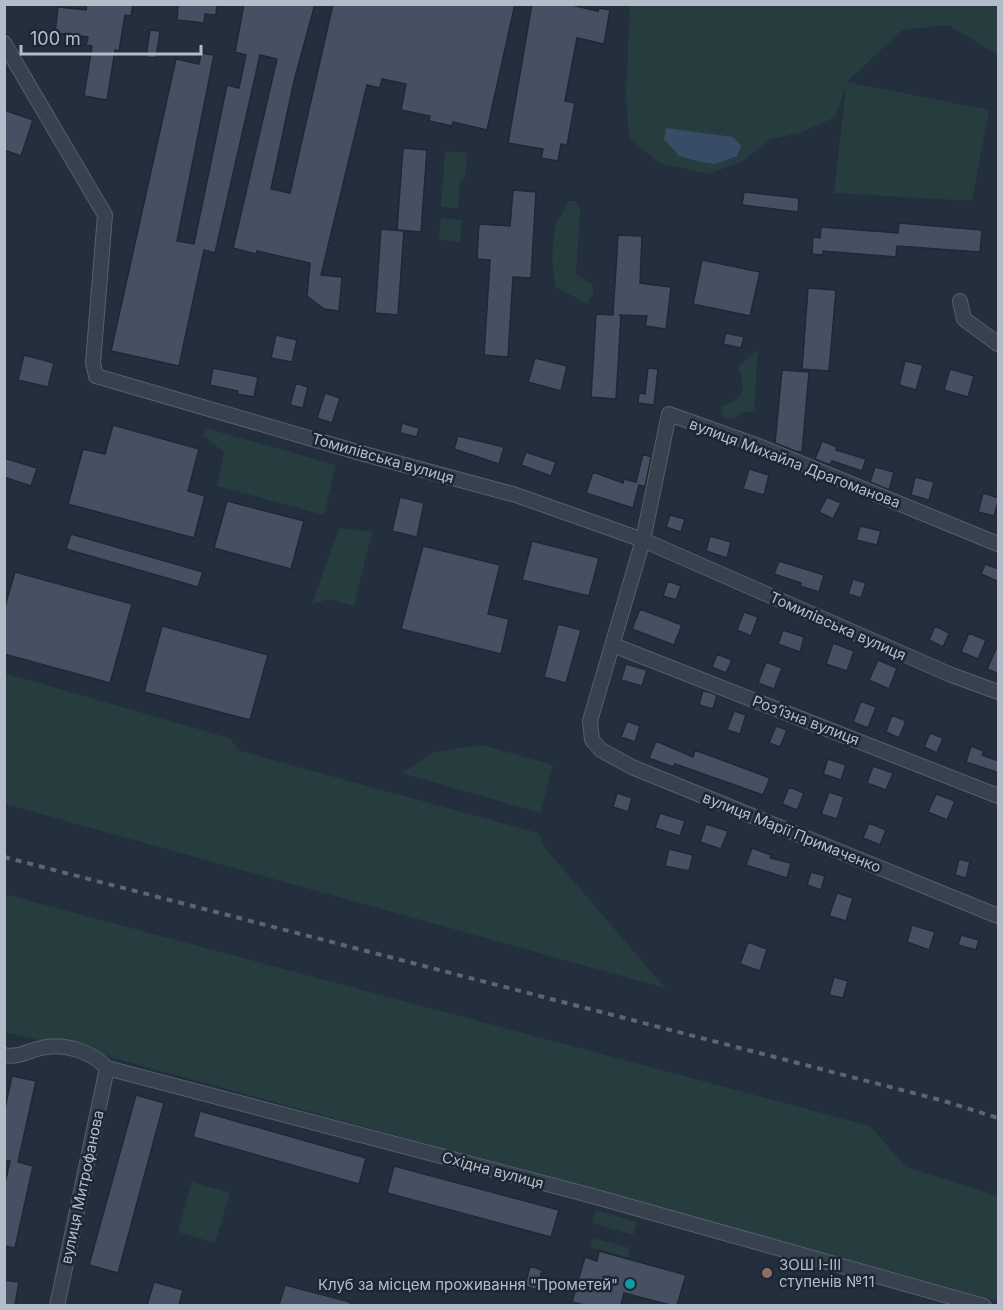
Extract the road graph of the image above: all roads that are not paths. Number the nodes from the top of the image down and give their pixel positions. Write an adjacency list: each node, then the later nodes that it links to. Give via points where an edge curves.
1 (4, 43): 4 (street, Томилівська вулиця, via 105,215 93,363 96,376 516,495)
2 (960, 300): 3 (street, via 964,319)
3 (999, 344)
4 (643, 540): 5 (street, вулиця Михайла Драгоманова, via 669,414 756,445); 6 (street, вулиця Михайла Драгоманова); 7 (street, Томилівська вулиця, via 949,674)
5 (999, 544)
6 (612, 645): 8 (street, вулиця Михайла Драгоманова, via 590,721); 9 (street, Розʼїзна вулиця)
7 (999, 692)
8 (591, 740): 10 (street, вулиця Марії Примаченко, via 632,767)
9 (999, 796)
10 (999, 916)
11 (4, 1055): 12 (street, Східна вулиця, via 14,1057 54,1045 87,1052)
12 (107, 1068): 13 (street, вулиця Митрофанова); 14 (street, Східна вулиця, via 589,1195)
13 (57, 1305)
14 (984, 1305)

